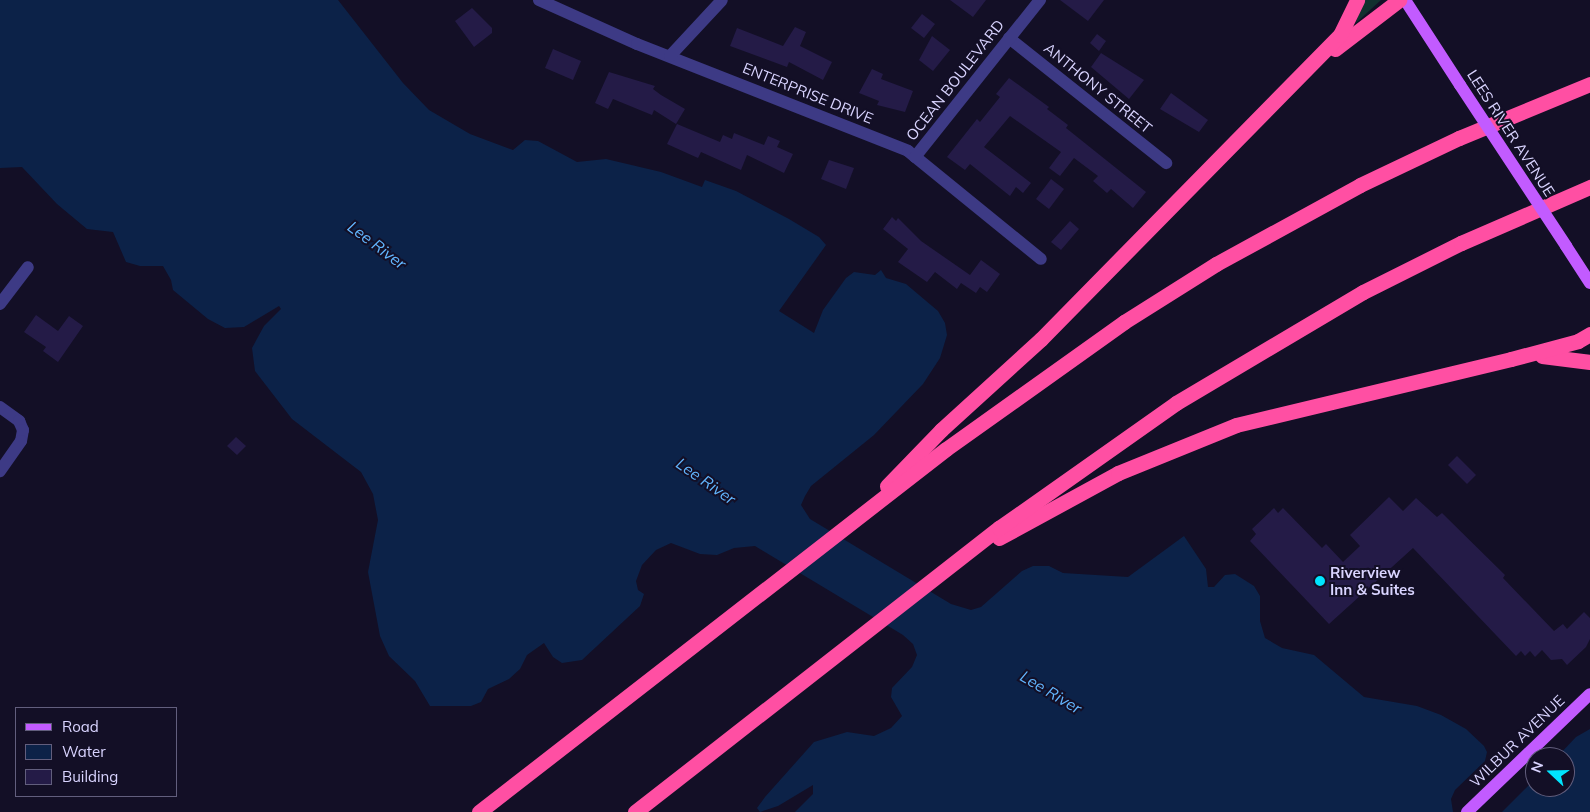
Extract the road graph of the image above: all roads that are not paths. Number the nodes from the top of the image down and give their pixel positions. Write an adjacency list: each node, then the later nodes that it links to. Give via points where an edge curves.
1 (539, 0): 8 (street, ENTERPRISE DRIVE)
2 (722, 0): 8 (street)
3 (1040, 0): 7 (street, OCEAN BOULEVARD)
4 (1357, 0): 10 (highway, via 1340,35)
5 (1399, 0): 10 (highway)
6 (1405, 0): 16 (main road, LEES RIVER AVENUE, bridge)
7 (1009, 38): 11 (street, OCEAN BOULEVARD); 12 (street, ANTHONY STREET)
8 (670, 56): 11 (street, ENTERPRISE DRIVE)
9 (1590, 84): 23 (highway, via 1409,161 1216,264 1034,384)
10 (1288, 88): 23 (highway, via 1041,339 919,451)
11 (916, 157): 14 (street, ENTERPRISE DRIVE)
12 (1166, 163)
13 (1590, 187): 24 (highway, via 1412,267 1269,345 1132,432)
14 (1041, 259)
15 (28, 267): 17 (street)
16 (1590, 283)
17 (0, 304)
18 (1590, 334): 19 (highway, via 1578,341)
19 (1511, 359): 20 (highway, via 1551,355); 24 (highway, via 1236,425 1118,473)
20 (1590, 362)
21 (0, 407): 22 (street, via 19,421 23,430 21,441)
22 (0, 471)
23 (859, 516): 27 (highway)
24 (956, 561): 28 (highway)
25 (1590, 694): 26 (main road, WILBUR AVENUE)
26 (1468, 811)
27 (479, 812)
28 (634, 812)

